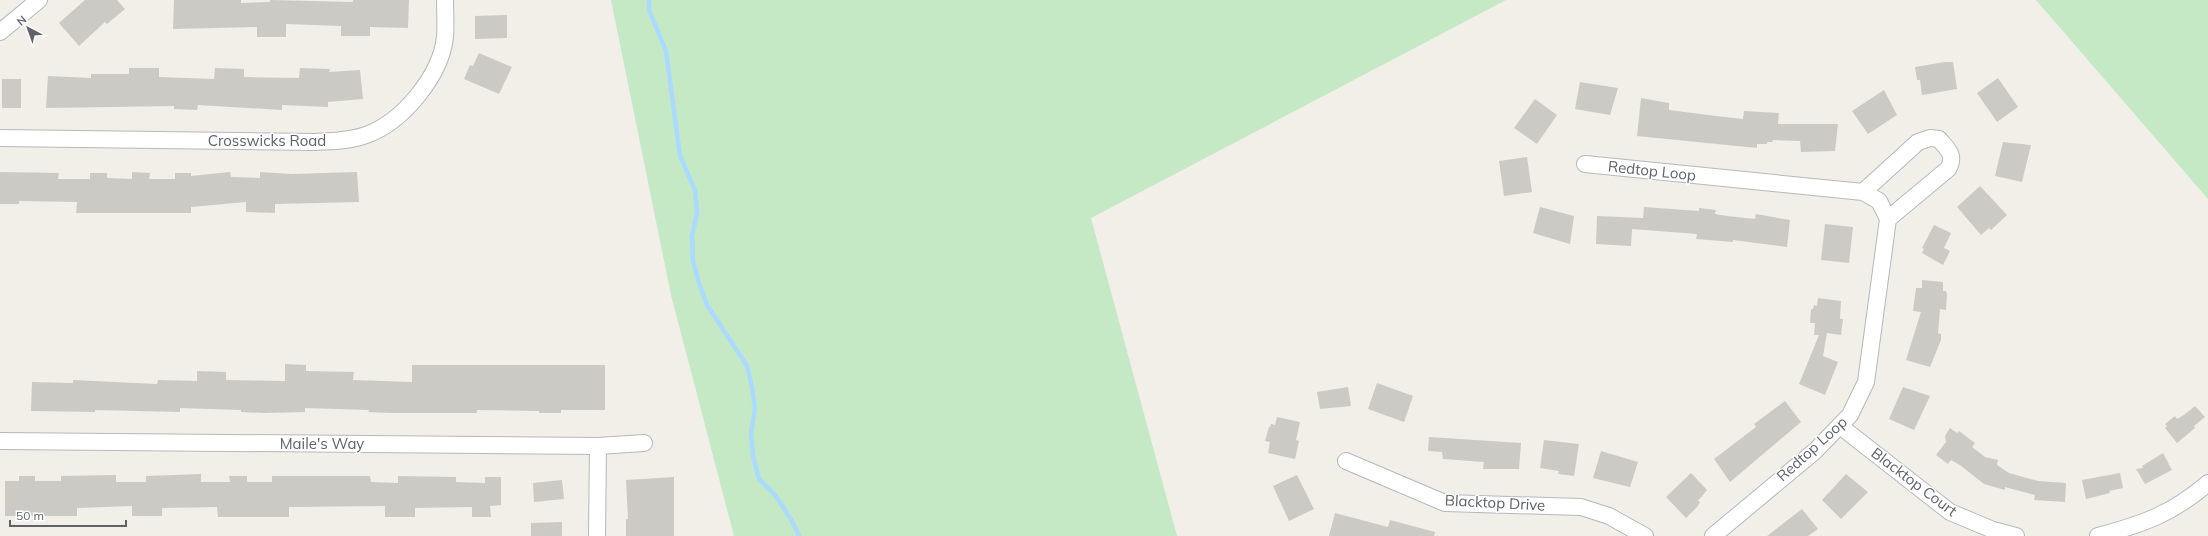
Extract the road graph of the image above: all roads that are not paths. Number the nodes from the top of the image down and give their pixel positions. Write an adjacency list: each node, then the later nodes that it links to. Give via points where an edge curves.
1 (39, 0): 3 (street)
2 (445, 0): 4 (street, Crosswicks Road, via 445,37 437,65 422,90 404,111 367,135 315,142)
3 (0, 32)
4 (0, 138)
5 (1586, 164): 6 (street, Redtop Loop)
6 (1863, 192): 7 (street, Redtop Loop, via 1878,201); 7 (street, via 1918,142 1930,138 1939,139 1951,152 1952,162 1948,169)
7 (1888, 219): 8 (street, Redtop Loop, via 1866,382 1850,415)
8 (1840, 426): 16 (street, Redtop Loop, via 1815,451); 17 (street, Blacktop Court, via 1950,512 1993,530)
9 (0, 441): 11 (street, Maile's Way)
10 (644, 443): 11 (street, Maile's Way)
11 (598, 446): 14 (street)
12 (1346, 461): 15 (street, Blacktop Drive, via 1445,503 1581,507 1609,516)
13 (2208, 483): 18 (street, via 2186,502 2142,524)
14 (597, 536)
15 (1645, 536)
16 (1713, 536)
17 (2016, 536)
18 (2098, 536)

